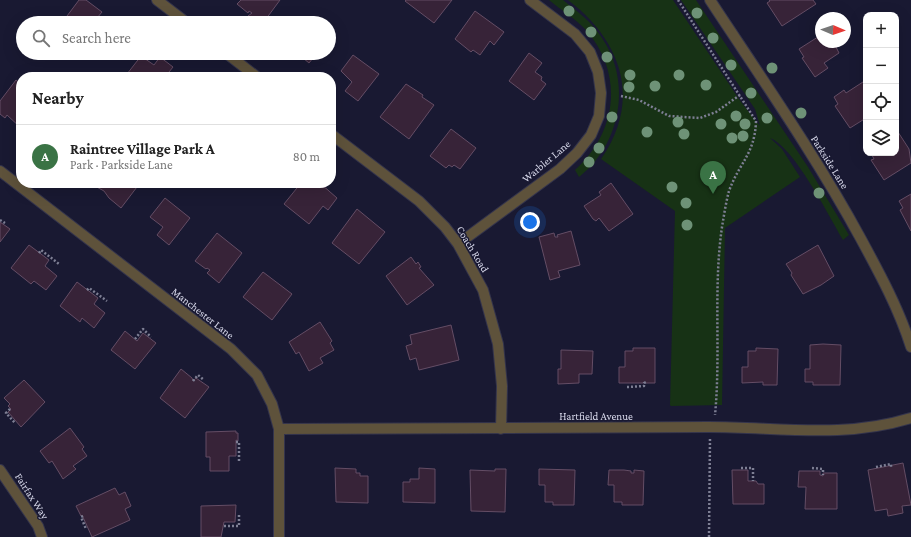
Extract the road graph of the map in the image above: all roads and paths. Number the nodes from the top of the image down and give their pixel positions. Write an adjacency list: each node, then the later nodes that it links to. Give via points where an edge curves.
1 (157, 0): 5 (street)
2 (530, 0): 16 (street, Warbler Lane, via 575,34 590,52 598,72 601,93 599,116 577,153 560,169)
3 (678, 0): 8 (path)
4 (710, 0): 23 (street, Parkside Lane, via 838,196 876,267)
5 (178, 16)
6 (235, 60): 7 (street)
7 (251, 72)
8 (740, 95): 9 (path, via 710,115 692,118 669,116 639,100); 29 (path, via 756,121 753,145 729,191 722,226 718,269 718,387)
9 (621, 96)
10 (336, 138): 16 (street, Coach Road, via 419,201)
11 (0, 171): 12 (street, Manchester Lane)
12 (16, 183)
13 (22, 188): 32 (street, Manchester Lane, via 231,349 257,375 272,404)
14 (0, 220): 15 (path)
15 (5, 223)
16 (458, 244): 33 (street, Coach Road, via 483,290 498,344 502,386)
17 (39, 253): 18 (path, via 41,250)
18 (59, 264)
19 (87, 290): 20 (path, via 89,288)
20 (107, 301)
21 (151, 337): 22 (path, via 143,330)
22 (134, 339)
23 (911, 347)
24 (204, 380): 25 (path, via 198,375)
25 (193, 381)
26 (646, 382): 27 (path, via 644,386)
27 (627, 387)
28 (10, 408): 31 (path, via 6,413)
29 (715, 415)
30 (911, 418): 33 (street, Hartfield Avenue, via 888,425 840,431 712,428)
31 (15, 423)
32 (279, 429): 33 (street, Hartfield Avenue); 49 (street, Manchester Lane)
33 (501, 429)
34 (710, 439): 50 (path)
35 (236, 442): 36 (path, via 239,442)
36 (240, 463)
37 (876, 466): 38 (path, via 890,464)
38 (891, 467)
39 (741, 468): 43 (path, via 753,468)
40 (812, 468): 42 (path, via 823,469)
41 (0, 470): 48 (street, Fairfax Way, via 38,526)
42 (823, 476)
43 (753, 481)
44 (239, 513): 46 (path, via 239,526)
45 (83, 516): 47 (path, via 81,517)
46 (224, 526)
47 (86, 529)
48 (42, 537)
49 (278, 537)
50 (709, 537)

